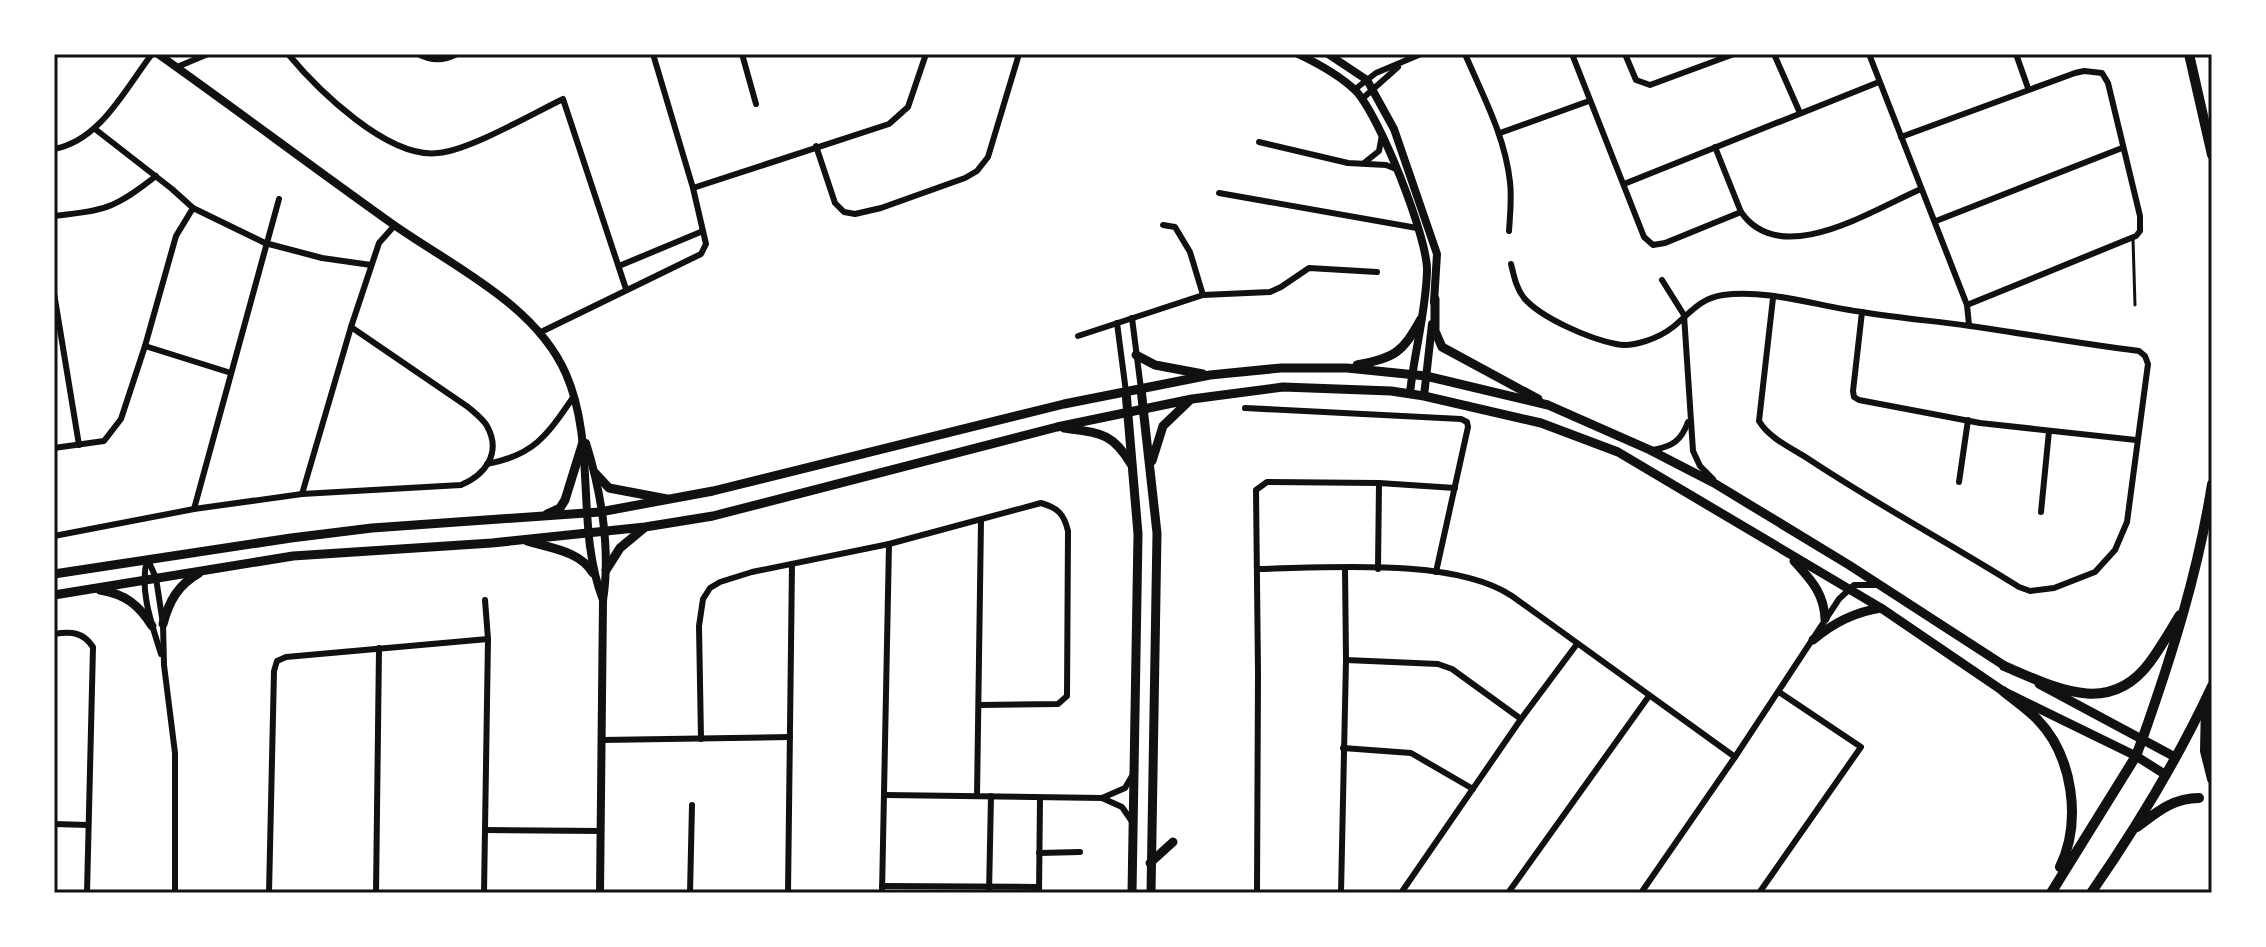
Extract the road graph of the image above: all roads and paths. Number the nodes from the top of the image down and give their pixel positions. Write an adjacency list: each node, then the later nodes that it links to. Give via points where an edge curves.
1 (152, 54): 33 (street)
2 (158, 54): 23 (street)
3 (208, 54): 23 (street)
4 (288, 54): 64 (street, via 312,84 352,116 383,138 422,153 457,149 563,99)
5 (418, 54): 6 (street, via 441,60)
6 (457, 54)
7 (653, 54): 47 (street)
8 (742, 54): 31 (street)
9 (926, 54): 38 (street, via 908,107 896,120)
10 (1019, 54): 38 (street, via 988,157 965,178 881,208 844,212 835,203)
11 (1298, 54): 27 (street)
12 (1328, 54): 24 (street)
13 (1421, 54): 22 (street)
14 (1465, 54): 34 (street)
15 (1572, 54): 30 (street)
16 (1625, 54): 17 (street, via 1636,80 1650,85)
17 (1734, 54)
18 (1774, 54): 32 (street)
19 (1869, 54): 25 (street)
20 (2016, 54): 26 (street)
21 (2189, 54): 42 (main road)
22 (1401, 64): 24 (street); 28 (street)
23 (177, 67): 55 (street)
24 (1367, 80): 27 (street); 28 (street)
25 (1879, 82): 32 (street); 36 (street)
26 (2028, 88): 36 (street); 40 (street, via 2084,71 2102,73)
27 (1354, 90): 29 (street)
28 (1374, 90): 29 (street); 71 (street, via 1394,129 1433,240)
29 (1362, 99): 35 (street)
30 (1589, 101): 34 (street); 46 (street)
31 (756, 104)
32 (1800, 113): 39 (street)
33 (95, 129): 41 (street); 45 (street)
34 (1500, 133): 59 (street, via 1511,184)
35 (1382, 135): 43 (street, via 1379,151); 44 (street)
36 (1901, 137): 48 (street)
37 (1259, 142): 43 (street)
38 (816, 146): 47 (street)
39 (1715, 147): 46 (street); 52 (street)
40 (2122, 148): 54 (street); 60 (street, via 2140,216 2140,231)
41 (54, 149)
42 (2212, 155)
43 (1361, 165): 44 (street)
44 (1396, 169): 57 (street)
45 (156, 176): 51 (street); 53 (street, via 107,208)
46 (1624, 184): 52 (street, via 1644,237 1653,245)
47 (693, 188): 58 (street)
48 (1921, 189): 52 (street, via 1803,238 1764,234); 54 (street)
49 (1219, 193): 57 (street)
50 (279, 199): 61 (street)
51 (193, 208): 61 (street); 83 (street, via 176,236)
52 (1741, 212)
53 (54, 216)
54 (1936, 221): 72 (street)
55 (395, 225): 63 (street, via 379,243); 81 (street, via 509,303)
56 (1163, 225): 69 (street, via 1175,227 1185,240)
57 (1417, 228): 77 (street, via 1427,273)
58 (703, 231): 64 (street); 67 (street, via 706,244 701,254)
59 (1509, 231)
60 (2133, 239): 72 (street); 73 (lane)
61 (265, 243): 63 (street); 86 (street)
62 (1511, 264): 75 (street, via 1517,286 1533,307 1574,330 1618,345 1654,337)
63 (371, 265): 80 (street)
64 (619, 266): 67 (street)
65 (1377, 272): 69 (street, via 1309,268 1270,292)
66 (1662, 280): 75 (street)
67 (626, 289): 81 (street)
68 (54, 293): 107 (street)
69 (1203, 295): 76 (street)
70 (1773, 298): 74 (street); 75 (street, via 1723,295); 105 (street, via 1759,421 1763,427 1836,478 2019,587 2054,588 2095,572 2106,562 2127,522)
71 (1435, 299): 89 (street); 96 (main road, via 1435,331 1442,347)
72 (1967, 305): 79 (street)
73 (2135, 305)
74 (1862, 312): 79 (street); 101 (street, via 1854,397)
75 (1684, 315): 100 (street)
76 (1132, 318): 78 (street); 84 (street)
77 (1421, 319): 85 (main road, via 1399,353); 87 (street)
78 (1117, 323): 82 (street); 91 (street)
79 (1969, 325): 105 (street, via 2139,351 2148,364)
80 (351, 327): 110 (street, via 486,423 492,451); 119 (street)
81 (541, 332): 93 (street)
82 (1078, 336)
83 (145, 346): 86 (street); 107 (street, via 114,431 104,441)
84 (1136, 355): 88 (main road, via 1155,365); 90 (street)
85 (1347, 368): 87 (main road); 88 (main road)
86 (231, 373): 121 (street)
87 (1412, 374): 89 (main road); 92 (street)
88 (1210, 375): 90 (main road)
89 (1426, 376): 94 (street); 96 (main road)
90 (1141, 389): 91 (main road); 97 (main road)
91 (1126, 392): 99 (main road); 120 (main road)
92 (1410, 393): 94 (main road); 95 (main road, via 1283,387)
93 (574, 396): 103 (street); 110 (street, via 530,448 511,460)
94 (1424, 396): 133 (main road, via 1541,423 1618,452)
95 (1192, 399): 97 (main road); 111 (main road, via 1159,434)
96 (1548, 405): 109 (main road)
97 (1143, 408): 99 (main road); 111 (main road)
98 (1245, 408): 118 (street, via 1461,419 1468,427)
99 (1128, 411): 102 (main road); 112 (main road)
100 (1690, 419): 109 (street, via 1679,441); 116 (street, via 1694,455)
101 (1968, 420): 104 (street); 114 (street)
102 (1057, 427): 112 (main road, via 1110,437); 127 (main road, via 713,516)
103 (582, 431): 106 (street); 113 (street)
104 (2049, 431): 105 (street); 123 (street)
105 (2136, 440)
106 (583, 442): 124 (street); 125 (main road, via 560,508)
107 (79, 445): 108 (street)
108 (54, 448)
109 (1650, 450): 116 (main road)
110 (487, 464): 119 (street, via 478,478 461,485)
111 (1150, 468): 198 (main road, via 1157,533)
112 (1134, 469): 178 (main road)
113 (595, 473): 120 (main road, via 614,490); 122 (street)
114 (1959, 482)
115 (1379, 483): 118 (street); 137 (street, via 1259,485 1254,495); 138 (street)
116 (1714, 483): 146 (main road)
117 (2212, 484): 152 (main road)
118 (1455, 488): 141 (street)
119 (302, 494): 121 (street)
120 (674, 500): 122 (main road)
121 (194, 509): 130 (street)
122 (600, 512): 124 (main road); 128 (street)
123 (2041, 512)
124 (587, 514): 125 (main road); 129 (street)
125 (535, 518): 134 (main road, via 372,528)
126 (981, 520): 132 (street); 168 (street); 168 (street, via 1041,503 1064,516 1068,623 1063,702)
127 (645, 527): 128 (main road); 140 (main road, via 620,548)
128 (603, 531): 129 (main road); 140 (street)
129 (589, 533): 131 (main road); 142 (street)
130 (54, 536)
131 (520, 539): 139 (main road, via 293,556); 142 (main road, via 576,556)
132 (889, 544): 135 (street); 182 (street)
133 (1786, 553): 147 (main road); 154 (main road, via 1818,588)
134 (147, 559): 143 (main road); 144 (street); 145 (street)
135 (792, 564): 170 (street); 171 (street, via 720,582 703,599)
136 (1345, 568): 137 (street); 138 (street); 161 (street)
137 (1257, 569): 212 (street)
138 (1378, 569): 141 (street)
139 (203, 570): 144 (main road); 155 (main road, via 176,591)
140 (606, 570): 151 (street)
141 (1436, 572): 159 (street, via 1502,589)
142 (593, 573): 151 (street)
143 (54, 574)
144 (156, 578): 145 (main road); 155 (street)
145 (144, 580): 148 (main road); 155 (street)
146 (1881, 586): 147 (street, via 1861,583); 162 (main road)
147 (1847, 589): 153 (main road); 154 (street)
148 (85, 590): 149 (main road); 155 (main road, via 118,593)
149 (54, 595)
150 (485, 600): 157 (street)
151 (603, 600): 172 (street)
152 (2187, 603): 162 (main road, via 2149,664 2109,692 2063,691); 173 (main road)
153 (1881, 608): 158 (main road, via 1852,615); 164 (main road)
154 (1825, 619): 158 (street)
155 (157, 625): 203 (street, via 175,753)
156 (54, 634): 191 (street, via 79,634 93,647)
157 (488, 639): 160 (street); 192 (street)
158 (1813, 640): 165 (street)
159 (1577, 644): 166 (street); 169 (street)
160 (379, 648): 204 (street, via 277,661); 205 (street)
161 (1346, 660): 169 (street, via 1438,664); 174 (street)
162 (2004, 666): 173 (main road)
163 (2212, 686): 167 (main road)
164 (2003, 691): 175 (main road); 218 (main road, via 2037,719 2057,745 2070,782 2072,819 2065,856)
165 (1779, 692): 176 (street); 217 (street, via 1861,747)
166 (1649, 696): 176 (street); 215 (street)
167 (2206, 698): 177 (main road); 180 (main road, via 2204,736)
168 (980, 705): 183 (street)
169 (1521, 719): 181 (street)
170 (790, 737): 171 (street); 209 (street)
171 (701, 739): 172 (street)
172 (602, 740): 193 (street)
173 (2142, 740): 175 (main road); 177 (main road)
174 (1343, 748): 181 (street, via 1411,753); 213 (street)
175 (2136, 756): 179 (main road); 218 (main road)
176 (1735, 757): 216 (street)
177 (2175, 757): 179 (main road)
178 (1134, 772): 186 (street, via 1125,788); 189 (main road)
179 (2166, 775): 194 (main road)
180 (2212, 779)
181 (1473, 789): 214 (street)
182 (885, 795): 183 (street); 199 (street)
183 (977, 796): 184 (street)
184 (991, 796): 185 (street); 200 (street)
185 (1040, 798): 186 (street); 197 (street)
186 (1102, 798): 189 (street, via 1122,807)
187 (2199, 798): 194 (main road, via 2167,805)
188 (692, 805): 208 (street)
189 (1133, 823): 210 (main road)
190 (54, 824): 191 (street)
191 (88, 825): 202 (street)
192 (485, 830): 193 (street); 206 (street)
193 (601, 831): 207 (street)
194 (2132, 831): 219 (main road)
195 (1173, 842): 198 (main road)
196 (1080, 852): 197 (street)
197 (1039, 853): 201 (street)
198 (1150, 863): 211 (main road)
199 (882, 889): 200 (street)
200 (990, 890): 201 (street)
201 (1039, 890)
202 (87, 893)
203 (175, 893)
204 (269, 893)
205 (376, 893)
206 (484, 893)
207 (600, 893)
208 (690, 893)
209 (788, 893)
210 (1132, 893)
211 (1151, 893)
212 (1257, 893)
213 (1341, 893)
214 (1401, 893)
215 (1508, 893)
216 (1641, 893)
217 (1759, 893)
218 (2049, 893)
219 (2091, 893)

